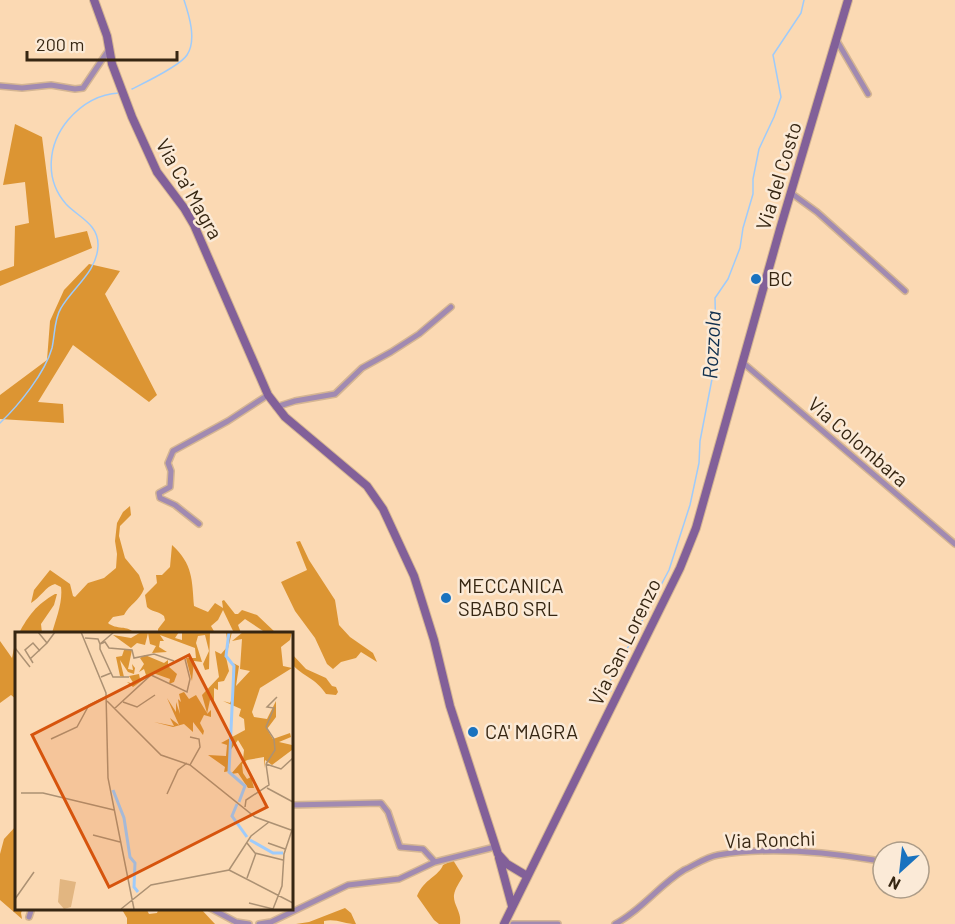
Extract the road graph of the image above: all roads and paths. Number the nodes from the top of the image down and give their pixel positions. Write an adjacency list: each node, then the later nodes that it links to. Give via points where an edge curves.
1 (94, 0): 4 (street, Via Ca' Magra)
2 (848, 0): 3 (street, Via del Costo)
3 (837, 41): 6 (street); 7 (street, Via del Costo)
4 (108, 51): 5 (street, via 83,88); 11 (street, Via Ca' Magra, via 157,172 194,225)
5 (0, 87)
6 (868, 94)
7 (791, 194): 8 (street, via 817,212); 10 (street, Via del Costo)
8 (905, 291)
9 (451, 307): 12 (street, via 419,334 362,368 335,394)
10 (742, 362): 14 (street, Via Colombara); 20 (street, Via San Lorenzo, via 696,528 680,568)
11 (268, 395): 12 (street, Via Ca' Magra); 13 (street, via 173,451 168,463 172,481 170,487 159,493 160,498)
12 (276, 407): 16 (street, Via Ca' Magra, via 368,486 388,520 414,576 450,706)
13 (199, 524)
14 (955, 544)
15 (292, 805): 18 (street, via 381,803 400,847 423,849)
16 (497, 850): 18 (street); 19 (street, Via Ca' Magra); 20 (street, via 507,864)
17 (871, 860): 31 (street, Via Ronchi, via 793,852 718,855 676,876)
18 (435, 862): 27 (street, via 399,879 348,885 272,922)
19 (503, 874): 21 (street, via 510,883); 22 (street, Via Ca' Magra)
20 (527, 876): 21 (street, Via San Lorenzo)
21 (523, 885): 22 (street, Via San Lorenzo)
22 (512, 906): 28 (street, Via San Lorenzo)
23 (32, 909): 25 (street)
24 (212, 909): 26 (street, via 236,922)
25 (29, 916)
26 (249, 924)
27 (259, 924)
28 (504, 924)
29 (513, 924): 30 (street)
30 (558, 924)
31 (615, 924)

